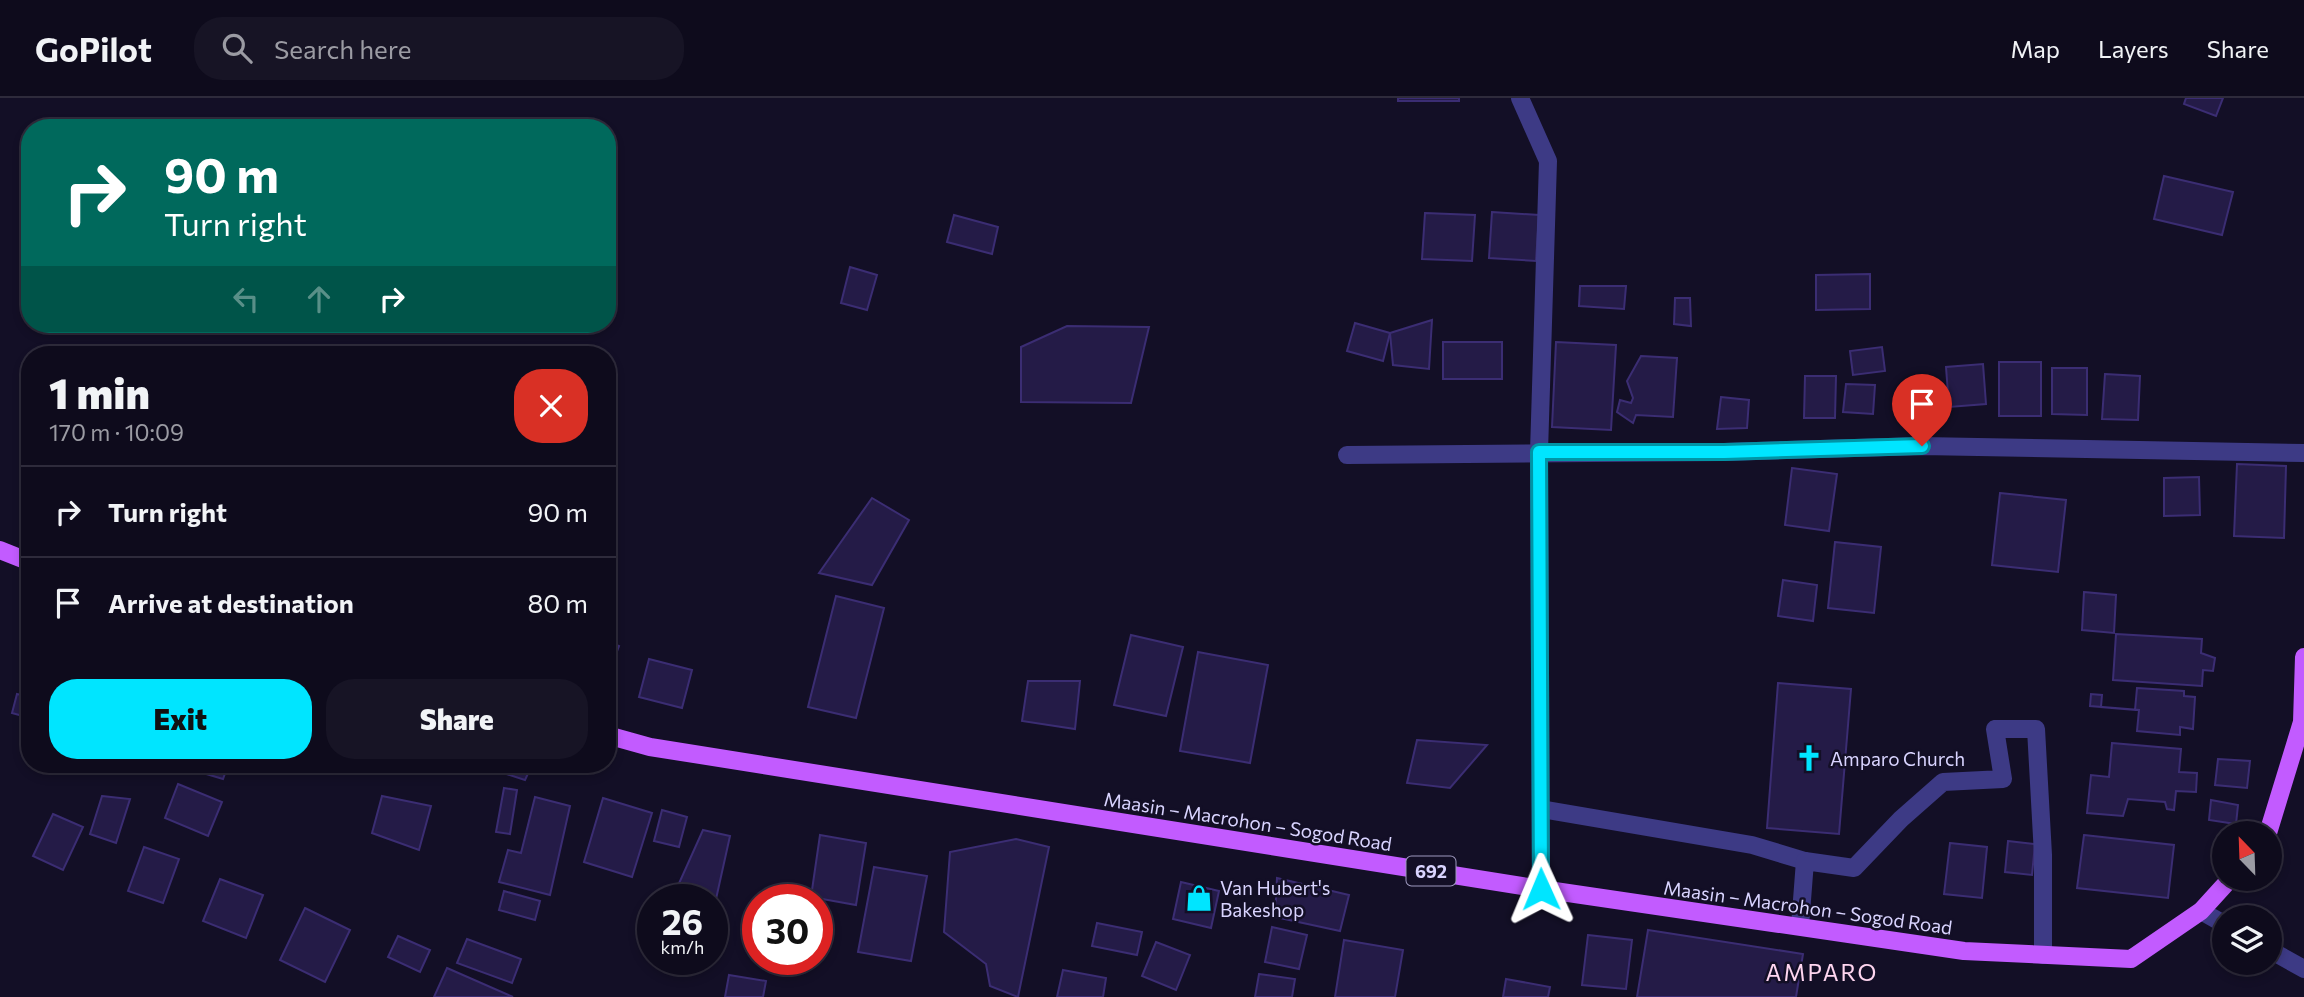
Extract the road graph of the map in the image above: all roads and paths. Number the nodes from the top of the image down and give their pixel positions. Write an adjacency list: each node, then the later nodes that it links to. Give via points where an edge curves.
1 (1520, 98): 2 (street, via 1548,162)
2 (1539, 452): 3 (street, via 1922,446); 4 (street); 9 (street)
3 (2304, 453)
4 (1347, 455)
5 (0, 550): 6 (main road)
6 (21, 558)
7 (2304, 657): 10 (main road, via 2302,722)
8 (616, 738): 12 (main road, Maasin – Macrohon – Sogod Road / 692, via 650,747)
9 (1541, 809): 11 (street, via 1752,845); 12 (street)
10 (2272, 821)
11 (1805, 860): 16 (street); 17 (street, via 1854,867 1943,782 2003,779 1995,729 2036,729)
12 (1541, 889): 16 (main road, Maasin – Macrohon – Sogod Road / 692)
13 (2219, 891): 14 (main road, Maasin – Macrohon – Sogod Road / 692)
14 (2201, 911): 15 (street); 17 (main road, Maasin – Macrohon – Sogod Road / 692, via 2131,959)
15 (2212, 917)
16 (1800, 926): 17 (main road, Maasin – Macrohon – Sogod Road / 692, via 1964,951)
17 (2043, 955)
18 (2282, 957): 19 (street)
19 (2304, 969)

